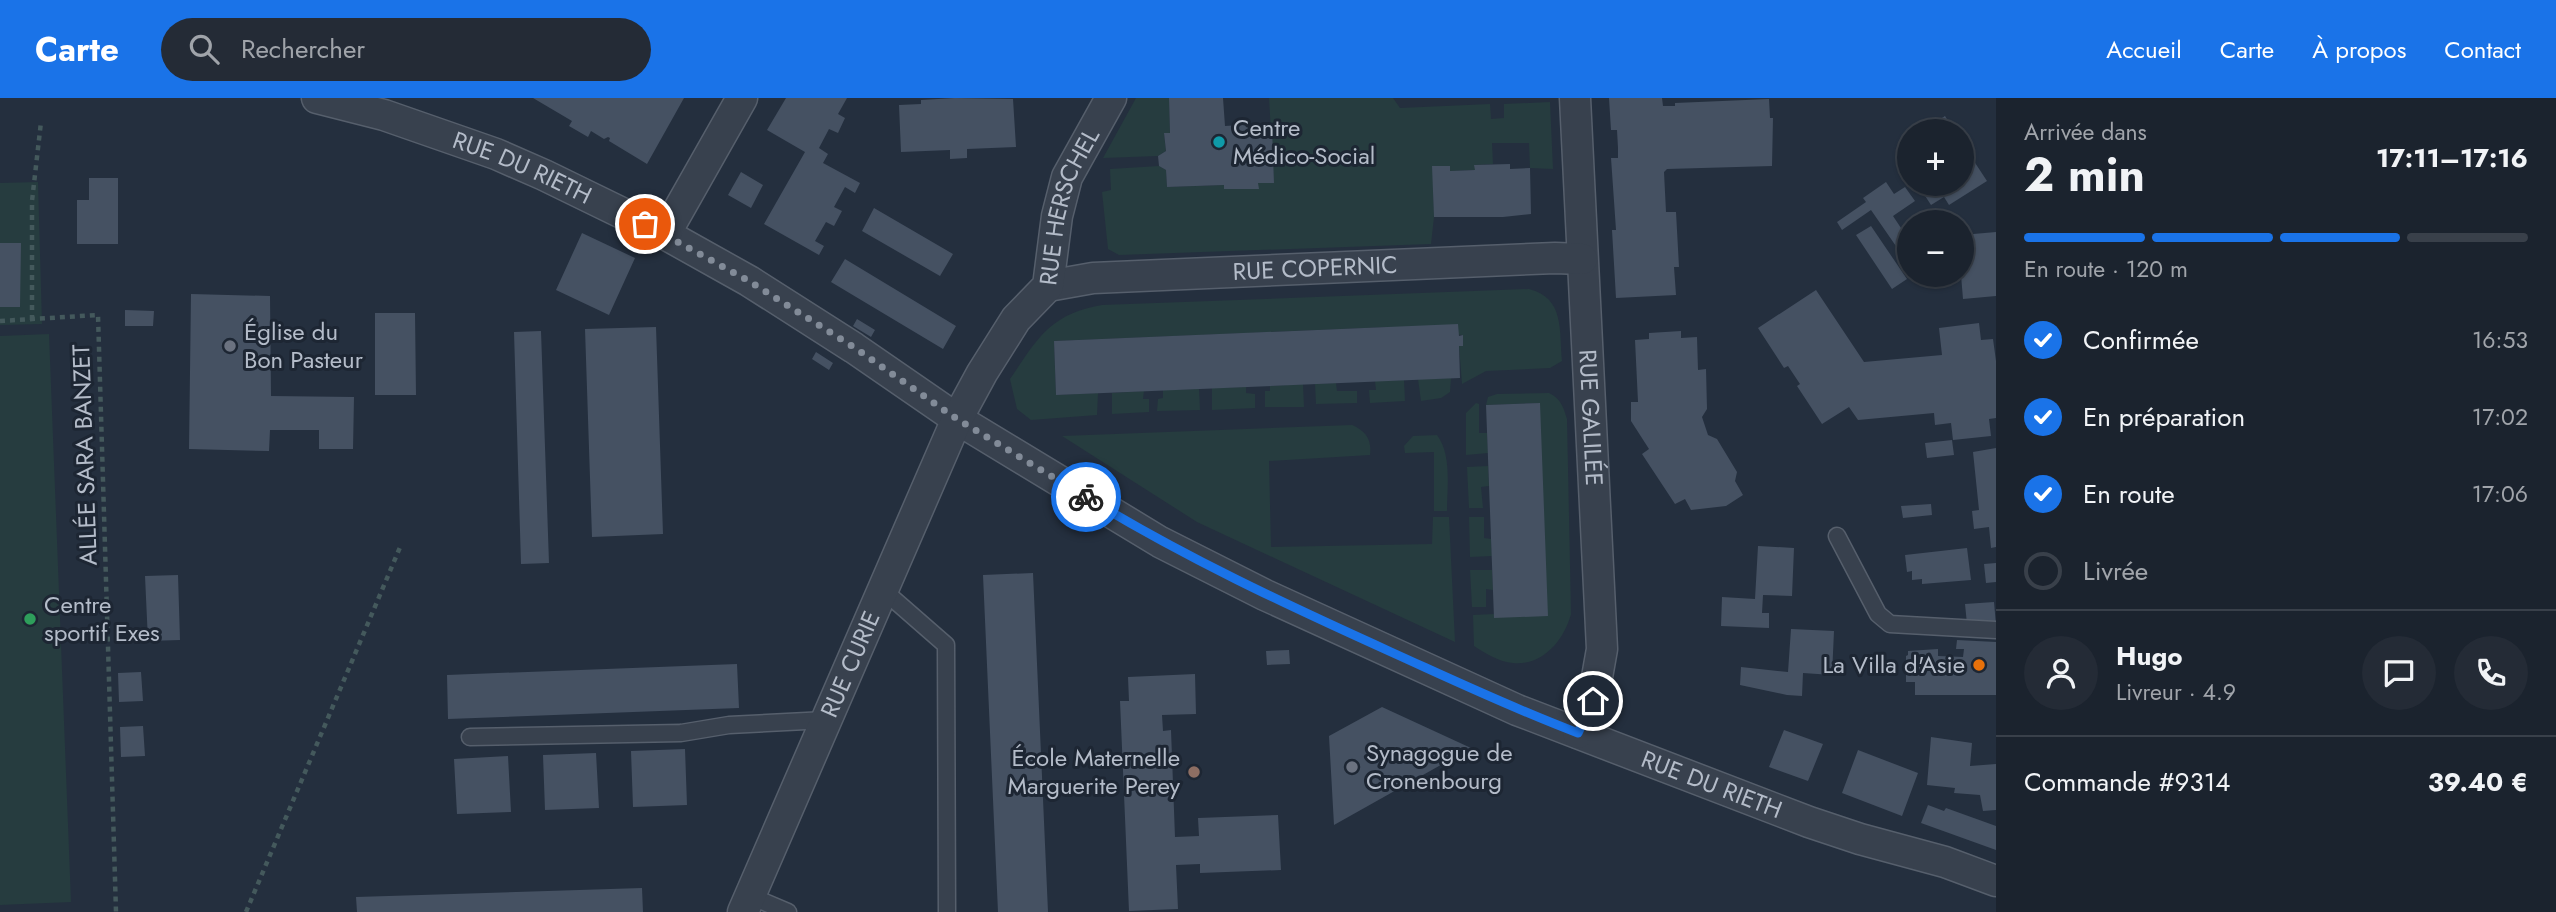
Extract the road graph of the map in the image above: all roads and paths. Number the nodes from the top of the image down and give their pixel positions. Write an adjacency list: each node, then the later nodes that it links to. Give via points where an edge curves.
1 (317, 98): 6 (street, RUE DU RIETH, via 471,144 544,174)
2 (742, 98): 6 (street)
3 (1111, 98): 8 (street, RUE HERSCHEL, via 1067,177)
4 (1575, 98): 7 (street, RUE GALILÉE)
5 (41, 122): 9 (path, via 32,201)
6 (665, 234): 11 (street, RUE DU RIETH, via 839,338)
7 (1582, 259): 8 (street, RUE COPERNIC, via 1093,278); 17 (street, RUE GALILÉE, via 1602,649 1593,701)
8 (1048, 286): 11 (street, RUE HERSCHEL, via 1004,336)
9 (32, 320): 10 (path); 21 (path, ALLÉE SARA BANZET, via 98,315)
10 (0, 321)
11 (957, 419): 14 (street, RUE CURIE); 17 (street, RUE DU RIETH, via 1160,542 1265,595 1517,710)
12 (1837, 536): 15 (lane, via 1878,614 1890,624)
13 (401, 545): 22 (path)
14 (883, 590): 16 (street, RUE CURIE); 24 (lane, via 946,645)
15 (1996, 631)
16 (826, 720): 18 (lane, via 729,724 681,733); 20 (street, RUE CURIE)
17 (1578, 733): 19 (street, RUE DU RIETH, via 1809,822)
18 (470, 737)
19 (1996, 881)
20 (747, 904): 23 (lane)
21 (116, 912)
22 (246, 912)
23 (788, 912)
24 (947, 912)

